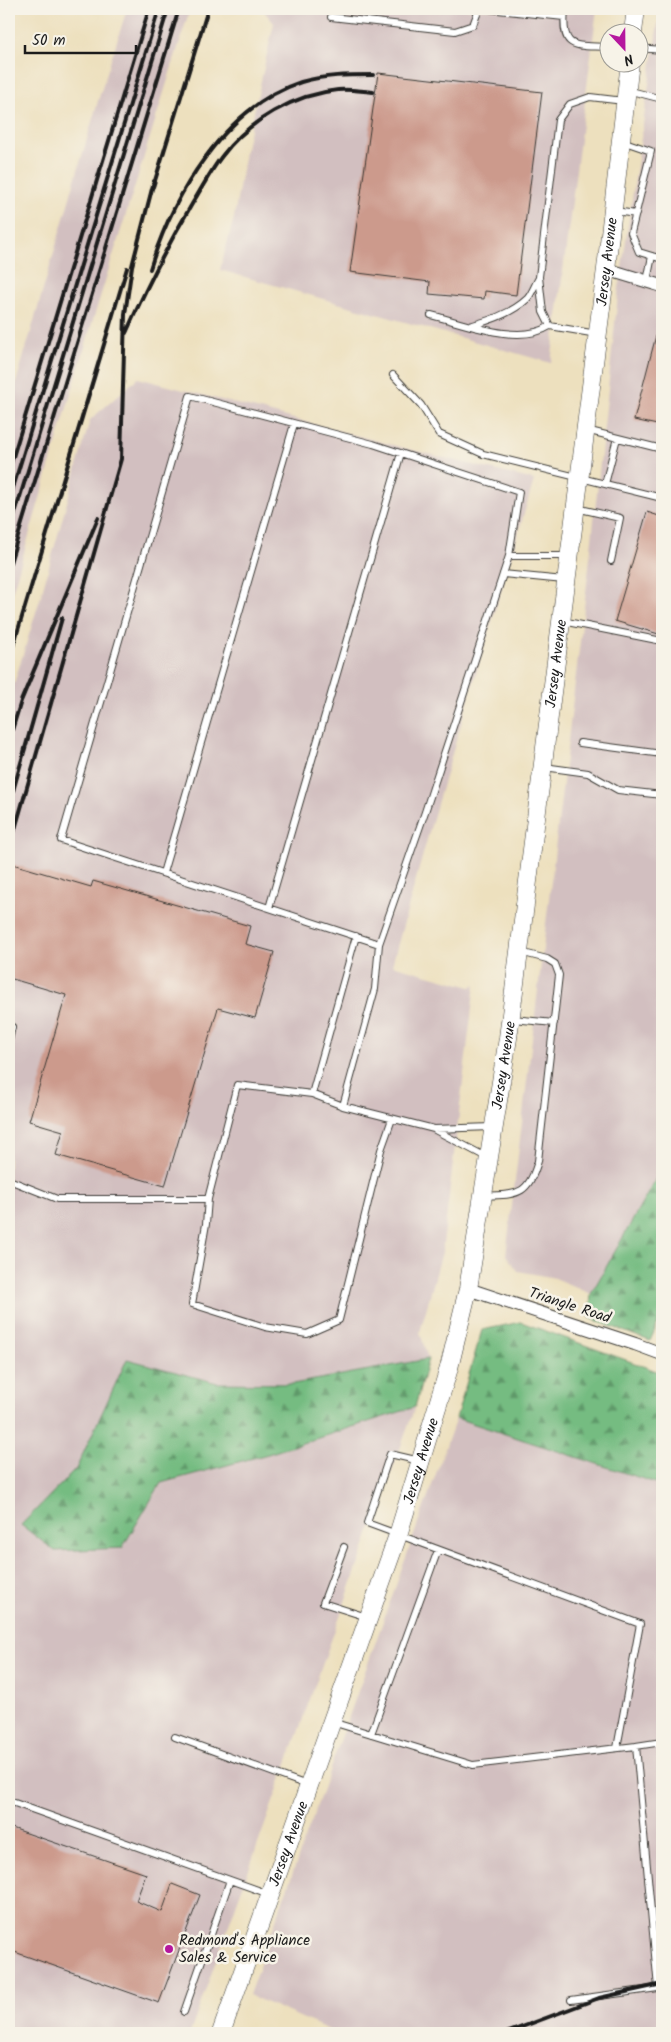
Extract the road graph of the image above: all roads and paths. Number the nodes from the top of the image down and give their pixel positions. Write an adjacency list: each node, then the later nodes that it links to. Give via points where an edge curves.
1 (479, 9): 5 (lane, via 472,25 455,31)
2 (489, 9): 6 (lane)
3 (565, 9): 6 (lane)
4 (636, 9): 7 (street)
5 (331, 17)
6 (564, 17): 8 (lane, via 568,41)
7 (634, 22)
8 (598, 45)
9 (648, 49): 10 (lane)
10 (662, 50)
11 (629, 72): 12 (street, Jersey Avenue)
12 (626, 95): 13 (lane); 14 (street, Jersey Avenue); 20 (lane, via 590,97 570,104 558,120)
13 (662, 99)
14 (621, 141): 15 (street, Jersey Avenue); 16 (lane, via 651,151)
15 (612, 211): 16 (lane); 19 (street, Jersey Avenue)
16 (636, 214): 17 (lane, via 631,234 639,252)
17 (652, 256): 18 (lane); 21 (lane)
18 (662, 259)
19 (606, 269): 21 (street); 26 (street, Jersey Avenue)
20 (540, 277): 24 (lane, via 528,298 507,312); 25 (lane, via 543,312)
21 (647, 282): 22 (street)
22 (662, 286)
23 (431, 315): 24 (lane)
24 (471, 325): 25 (lane, via 494,334 542,332)
25 (550, 326): 26 (lane)
26 (597, 334): 29 (street, Jersey Avenue)
27 (393, 375): 33 (lane, via 421,405 439,434 482,454)
28 (294, 424): 32 (lane); 48 (lane); 48 (lane, via 190,396 61,840)
29 (585, 429): 30 (lane); 33 (street, Jersey Avenue)
30 (617, 438): 31 (lane); 34 (lane)
31 (662, 449)
32 (400, 453): 37 (lane, via 519,492); 49 (lane)
33 (579, 478): 34 (lane); 36 (street, Jersey Avenue)
34 (605, 484): 35 (lane)
35 (662, 498)
36 (575, 508): 38 (street, Jersey Avenue); 39 (lane, via 620,518)
37 (509, 556): 38 (lane); 40 (lane)
38 (569, 556): 41 (street, Jersey Avenue)
39 (611, 561)
40 (503, 574): 41 (lane); 51 (lane)
41 (566, 580): 42 (street, Jersey Avenue)
42 (561, 621): 43 (lane); 46 (street, Jersey Avenue)
43 (662, 641)
44 (580, 743): 45 (lane)
45 (662, 754)
46 (542, 766): 47 (lane, via 588,773 618,790); 52 (street, Jersey Avenue)
47 (662, 794)
48 (163, 873): 49 (lane)
49 (269, 908): 50 (lane)
50 (356, 936): 51 (lane); 57 (lane)
51 (379, 944): 58 (lane, via 375,989)
52 (519, 952): 53 (street, Jersey Avenue); 54 (lane, via 547,958 554,964 559,975)
53 (510, 1019): 54 (lane); 60 (street, Jersey Avenue)
54 (554, 1023): 64 (lane, via 538,1162 533,1180 514,1194)
55 (12, 1027): 56 (lane)
56 (9, 1040)
57 (312, 1094): 58 (lane); 65 (lane, via 237,1086)
58 (343, 1106): 59 (lane)
59 (392, 1119): 61 (lane); 65 (lane, via 339,1320 307,1334 265,1327 192,1304)
60 (494, 1127): 61 (lane); 62 (street, Jersey Avenue)
61 (434, 1129): 62 (lane)
62 (489, 1159): 64 (street, Jersey Avenue)
63 (9, 1180): 65 (lane, via 57,1199)
64 (484, 1196): 66 (street, Jersey Avenue)
65 (208, 1199)
66 (468, 1289): 67 (street, Triangle Road); 68 (street, Jersey Avenue, via 449,1368)
67 (662, 1354)
68 (420, 1461): 69 (street, Jersey Avenue); 69 (lane, via 390,1454 367,1523)
69 (398, 1535): 71 (lane); 72 (street, Jersey Avenue)
70 (344, 1547): 72 (lane, via 323,1603)
71 (438, 1550): 74 (lane); 78 (lane, via 640,1624)
72 (368, 1617): 73 (street, Jersey Avenue)
73 (330, 1722): 74 (lane); 79 (street, Jersey Avenue)
74 (371, 1734): 78 (lane, via 473,1765)
75 (175, 1737): 79 (lane)
76 (662, 1742): 77 (lane)
77 (636, 1746): 78 (lane); 83 (lane)
78 (617, 1748)
79 (308, 1786): 82 (street, Jersey Avenue)
80 (9, 1801): 81 (lane)
81 (230, 1880): 82 (lane); 85 (lane)
82 (270, 1894): 86 (street, Jersey Avenue)
83 (660, 1988): 84 (lane)
84 (571, 2000)
85 (184, 2012)
86 (221, 2033)

